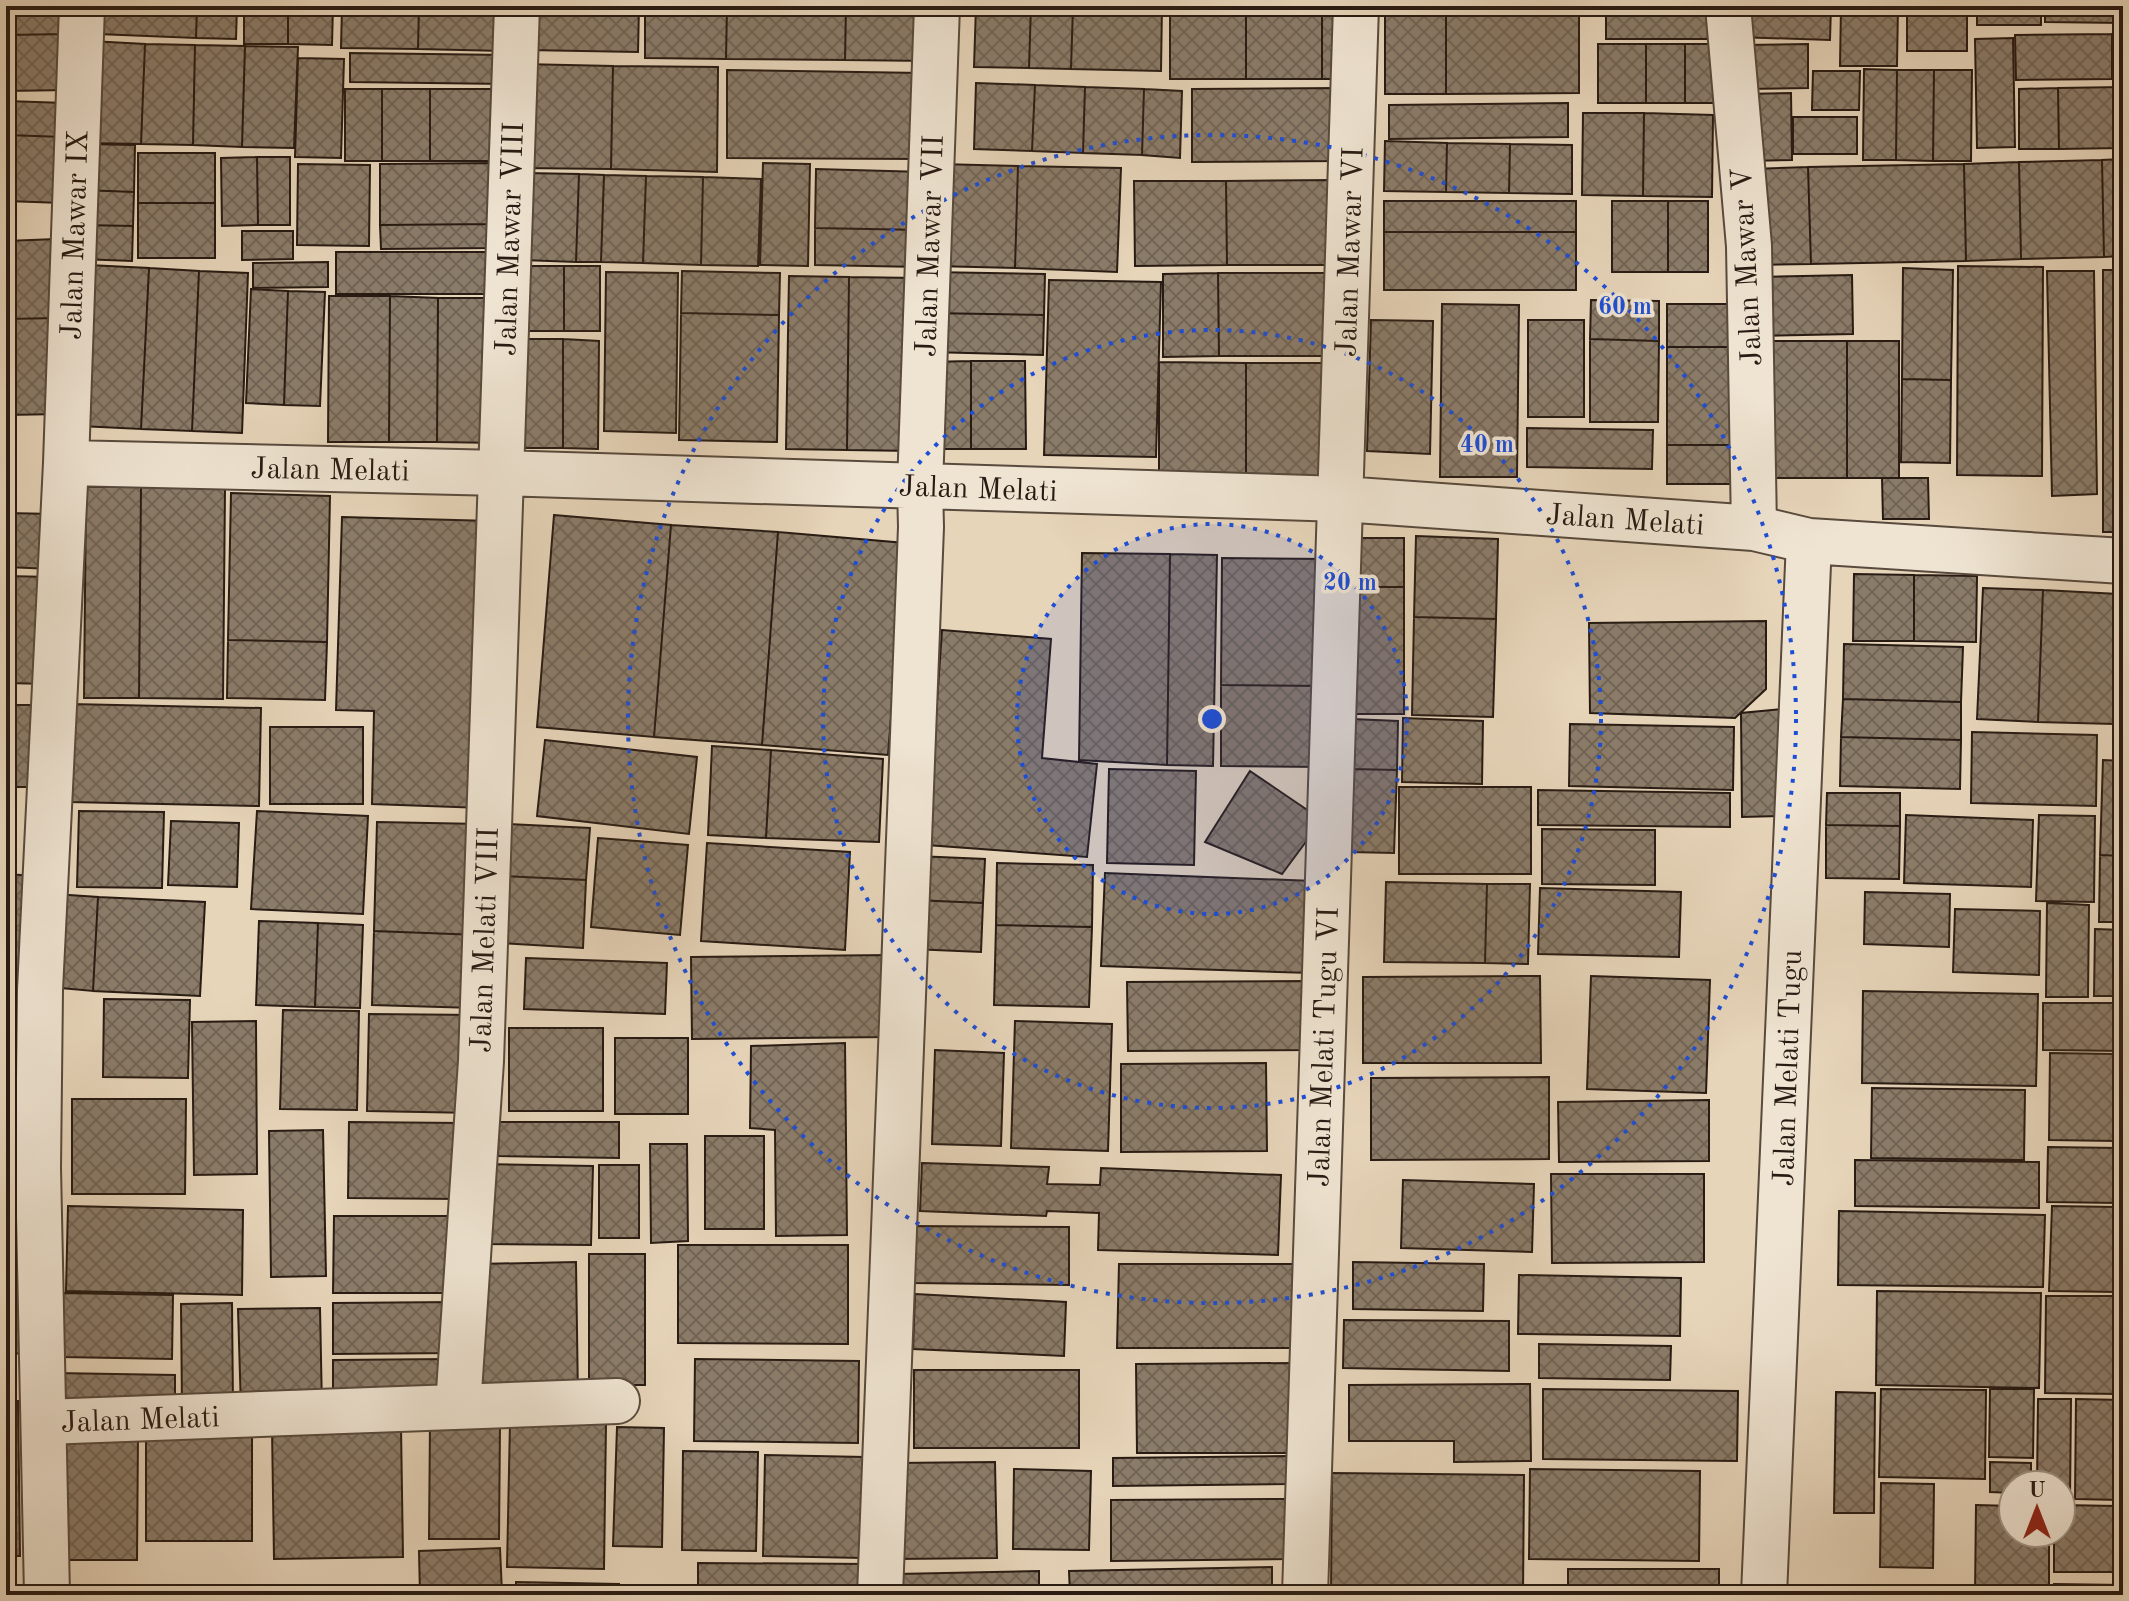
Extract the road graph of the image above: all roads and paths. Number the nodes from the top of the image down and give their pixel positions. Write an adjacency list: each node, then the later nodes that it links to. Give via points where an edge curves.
1 (82, 6): 6 (street, Jalan Mawar IX)
2 (517, 6): 7 (street, Jalan Mawar VIII)
3 (937, 6): 8 (street, Jalan Mawar VII)
4 (1356, 6): 9 (street, Jalan Mawar VI)
5 (1728, 6): 10 (street, Jalan Mawar V, via 1749,246)
6 (66, 463): 7 (street, Jalan Melati); 15 (street, Jalan Melati, via 40,990)
7 (501, 473): 8 (street, Jalan Melati); 14 (street, Jalan Melati VIII, via 481,1061)
8 (920, 486): 9 (street, Jalan Melati); 17 (street, Jalan Mawar VII)
9 (1342, 499): 10 (street, Jalan Melati); 18 (street, Jalan Melati Tugu VI)
10 (1754, 528): 11 (street, Jalan Melati)
11 (1809, 541): 12 (street, Jalan Melati); 19 (street, Jalan Melati Tugu)
12 (2123, 561)
13 (617, 1401): 14 (street, Jalan Melati)
14 (458, 1407): 15 (street, Jalan Melati)
15 (44, 1422): 16 (street)
16 (47, 1595)
17 (880, 1595)
18 (1305, 1595)
19 (1764, 1595)

